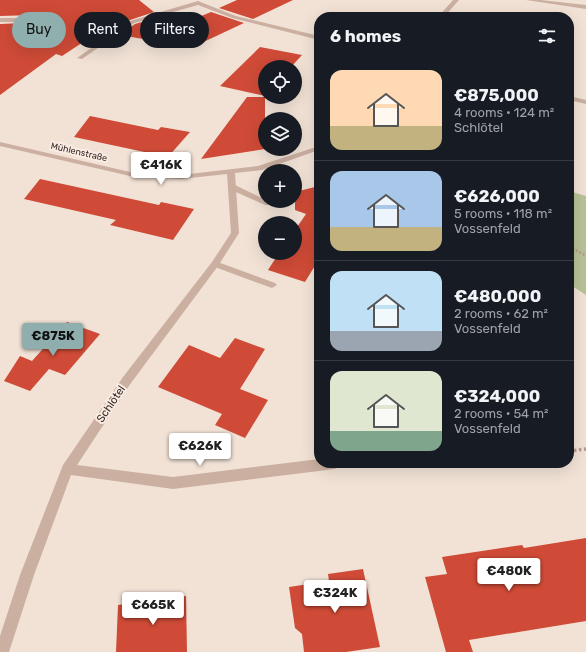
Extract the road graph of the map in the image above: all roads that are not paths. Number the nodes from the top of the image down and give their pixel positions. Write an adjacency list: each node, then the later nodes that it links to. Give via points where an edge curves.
1 (456, 0): 4 (street)
2 (529, 0): 3 (street)
3 (586, 7)
4 (445, 12)
5 (0, 20): 6 (street)
6 (12, 20)
7 (314, 37): 8 (street, via 234,17 198,4 132,22)
8 (80, 58)
9 (574, 99): 10 (street)
10 (586, 102)
11 (0, 144): 13 (street, Mühlenstraße, via 130,174 181,177)
12 (314, 150): 13 (street, Mühlenstraße, via 259,168)
13 (231, 173): 14 (street, Schlötel)
14 (232, 187): 15 (street); 16 (street, Schlötel, via 235,232)
15 (258, 199)
16 (215, 264): 17 (street); 19 (street, Schlötel, via 127,380)
17 (272, 285)
18 (314, 466): 19 (street, via 173,483)
19 (67, 469): 20 (street, Schlötel, via 27,575)
20 (2, 652)

